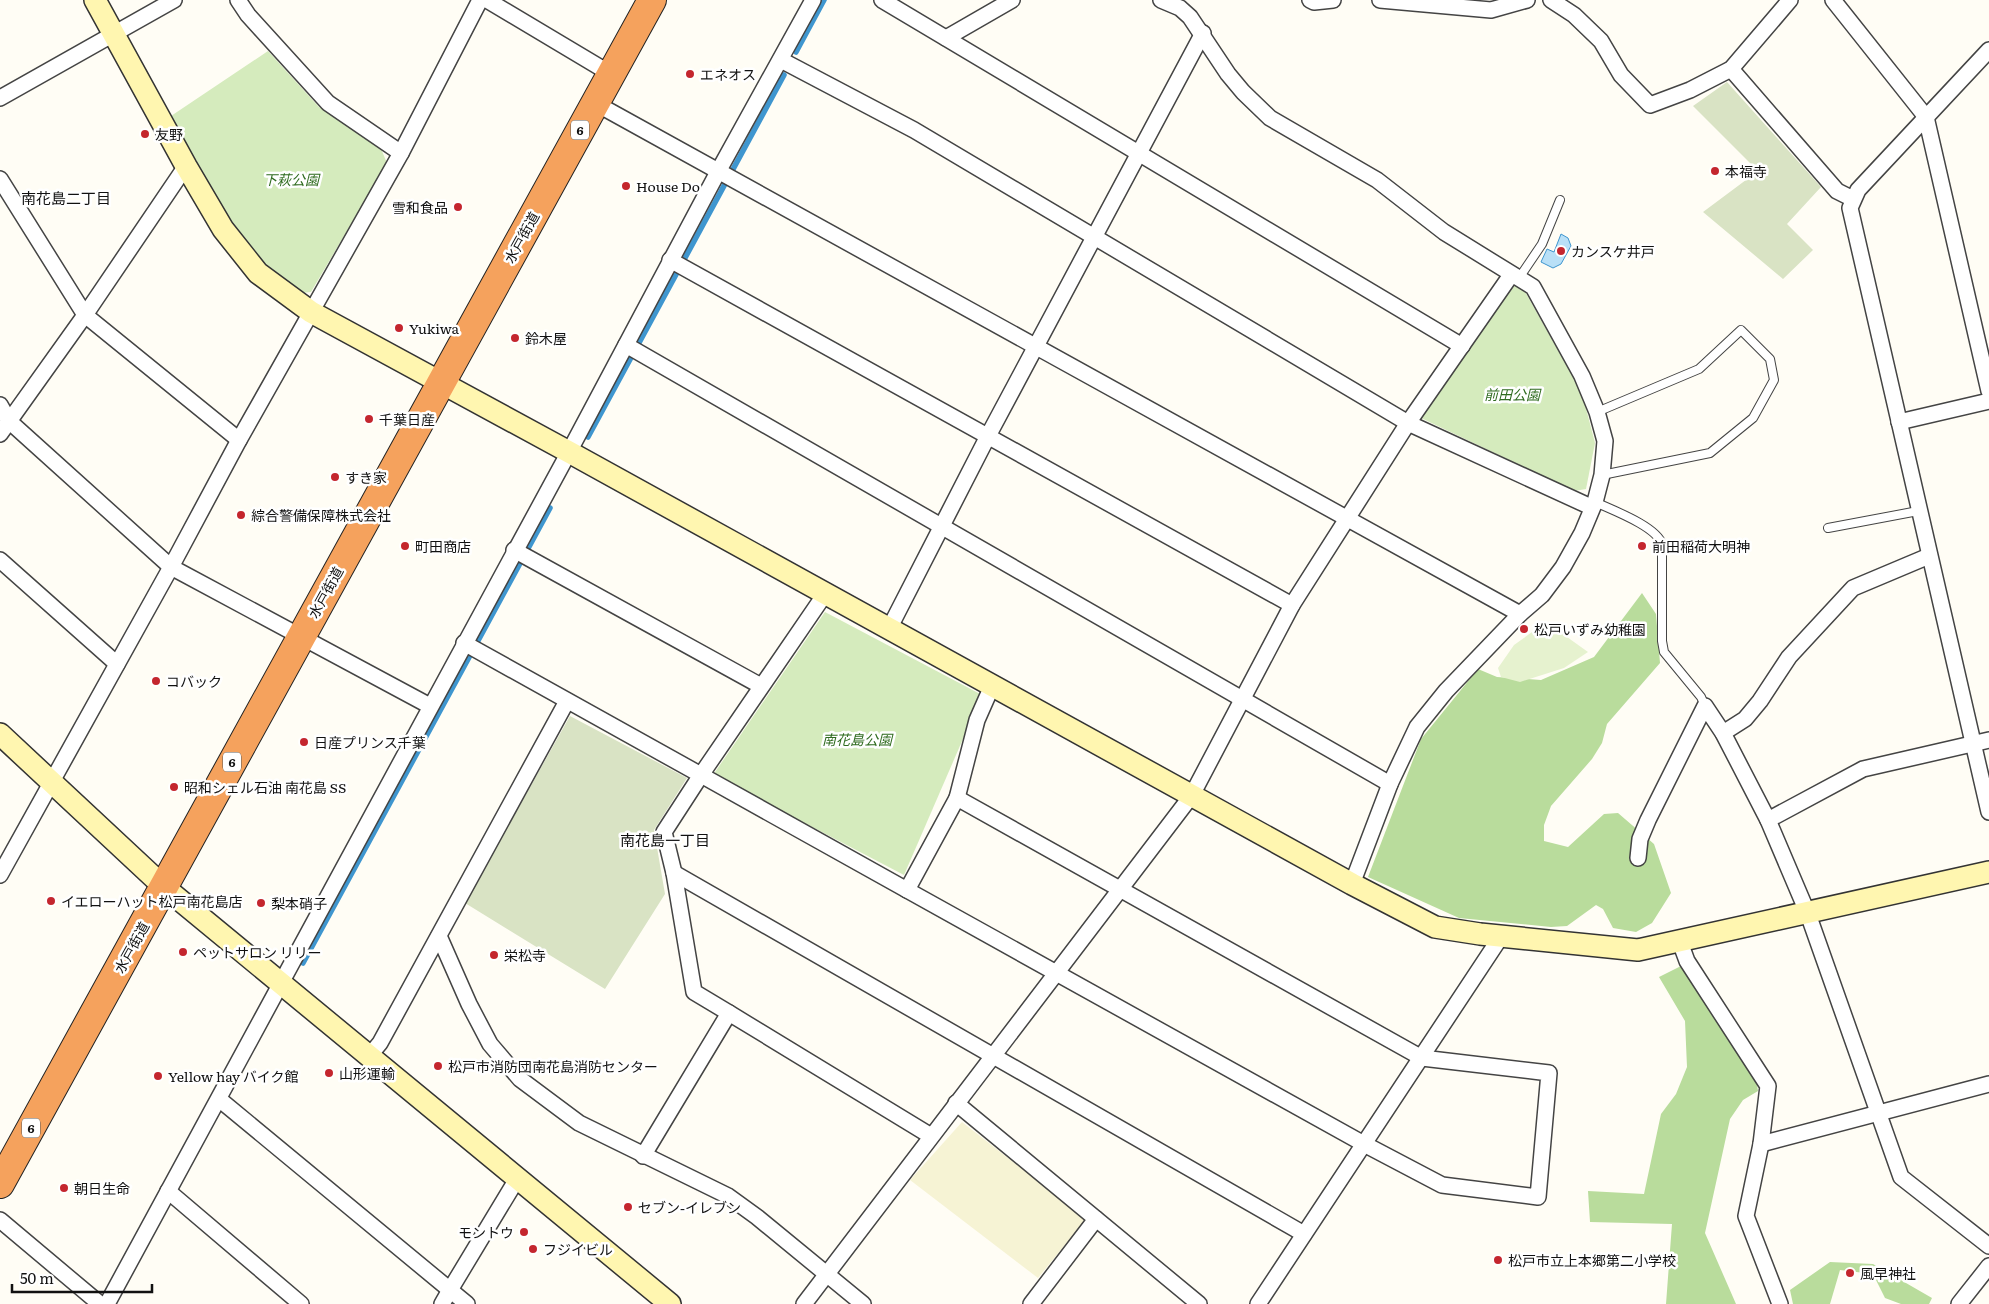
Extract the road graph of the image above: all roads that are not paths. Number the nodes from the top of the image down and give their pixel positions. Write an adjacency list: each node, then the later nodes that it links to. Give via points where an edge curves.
1 (95, 0): 19 (street)
2 (174, 0): 19 (street)
3 (238, 0): 29 (street, via 328,103)
4 (480, 0): 29 (street)
5 (487, 0): 24 (street)
6 (652, 0): 24 (highway, 水戸街道 / 6)
7 (813, 0): 22 (street)
8 (882, 0): 20 (street)
9 (1012, 0): 20 (street)
10 (1161, 0): 18 (street, via 1180,8)
11 (1310, 0): 12 (street)
12 (1334, 0)
13 (1380, 0): 14 (street, via 1491,10)
14 (1527, 0)
15 (1551, 0): 23 (street, via 1574,15 1601,41 1621,75 1650,105 1690,90)
16 (1790, 0): 23 (street)
17 (1833, 0): 27 (street)
18 (1203, 33): 28 (street); 37 (street, via 1228,74 1270,118 1377,180 1444,232)
19 (114, 34): 25 (street); 30 (street)
20 (946, 38): 28 (street)
21 (1989, 50): 27 (street)
22 (781, 60): 31 (street); 35 (street, via 914,130)
23 (1731, 69): 33 (street, via 1836,191)
24 (611, 74): 26 (highway, 水戸街道 / 6)
25 (0, 98)
26 (595, 103): 31 (street); 43 (highway, 水戸街道 / 6)
27 (1926, 117): 33 (street); 44 (street)
28 (1138, 152): 35 (street); 41 (street)
29 (401, 153): 38 (street)
30 (186, 166): 38 (street, via 223,229 258,273); 39 (street)
31 (719, 170): 36 (street); 42 (street)
32 (0, 179): 39 (street)
33 (1853, 199): 49 (street, via 1850,208)
34 (1560, 200): 37 (lane, via 1542,244)
35 (1094, 236): 42 (street); 50 (street)
36 (670, 260): 40 (street); 52 (street)
37 (1515, 277): 41 (street); 47 (street, via 1533,287 1582,376)
38 (311, 312): 43 (street); 53 (street)
39 (85, 315): 48 (street); 53 (street)
40 (626, 345): 54 (street); 59 (street)
41 (1462, 346): 50 (street)
42 (1037, 347): 52 (street); 58 (street)
43 (441, 382): 54 (street); 69 (highway, 水戸街道 / 6)
44 (1989, 391)
45 (1989, 401): 49 (street)
46 (0, 405): 48 (street)
47 (1597, 412): 55 (street, via 1605,441); 55 (lane, via 1699,369 1741,330 1770,359 1774,380 1753,418 1710,454)
48 (9, 421): 51 (street); 64 (street)
49 (1898, 422): 57 (street)
50 (1408, 423): 56 (street); 58 (street)
51 (0, 434)
52 (988, 436): 59 (street); 66 (street)
53 (239, 440): 64 (street)
54 (569, 452): 61 (street); 65 (street)
55 (1602, 475): 56 (street)
56 (1593, 504): 67 (street, via 1582,533 1563,567 1542,594); 77 (lane, via 1637,522 1660,538 1664,652)
57 (1918, 512): 60 (lane); 62 (street)
58 (1347, 519): 66 (street); 67 (street)
59 (942, 526): 68 (street); 75 (street)
60 (1828, 528)
61 (514, 550): 70 (street); 72 (street)
62 (1929, 556): 78 (street, via 1853,588 1789,657 1745,719); 81 (street)
63 (0, 560): 71 (street)
64 (171, 567): 69 (street); 71 (street)
65 (825, 594): 68 (street); 72 (street)
66 (1292, 605): 75 (street)
67 (1520, 614): 84 (street, via 1416,727)
68 (889, 629): 73 (street)
69 (300, 637): 76 (street); 94 (highway, 水戸街道 / 6)
70 (464, 643): 74 (street); 76 (street)
71 (117, 664): 83 (street)
72 (761, 686): 82 (street)
73 (992, 686): 85 (street); 86 (street, via 977,720)
74 (567, 700): 82 (street); 99 (street)
75 (1244, 700): 84 (street); 85 (street)
76 (430, 706): 102 (street)
77 (1705, 706): 78 (street); 89 (street, via 1640,839)
78 (1724, 732): 88 (street)
79 (0, 734): 83 (street)
80 (1989, 740): 81 (street)
81 (1973, 744): 87 (street); 88 (street, via 1863,769)
82 (701, 775): 91 (street, via 664,832); 96 (street)
83 (52, 783): 92 (street); 94 (street)
84 (1390, 784): 93 (street)
85 (1192, 795): 93 (street); 95 (street)
86 (957, 798): 95 (street); 96 (street)
87 (1989, 812)
88 (1768, 820): 97 (street)
89 (1638, 858)
90 (1989, 872): 97 (street)
91 (674, 873): 103 (street, via 694,992); 105 (street)
92 (0, 875)
93 (1352, 884): 98 (street, via 1435,927)
94 (164, 887): 102 (street); 116 (highway, 水戸街道 / 6)
95 (1120, 889): 101 (street); 106 (street)
96 (907, 890): 101 (street)
97 (1808, 914): 100 (street); 110 (street)
98 (1502, 935): 100 (street, via 1638,950); 106 (street)
99 (438, 936): 104 (street); 114 (street, via 490,1044 520,1079 579,1123)
100 (1680, 942): 113 (street, via 1687,961 1768,1086)
101 (1058, 974): 105 (street); 112 (street)
102 (281, 982): 104 (street); 108 (street)
103 (729, 1013): 111 (street); 114 (street)
104 (370, 1055): 115 (street)
105 (993, 1056): 109 (street); 120 (street)
106 (1422, 1058): 112 (street); 112 (street, via 1549,1073 1538,1197 1442,1185)
107 (1989, 1084): 110 (street)
108 (219, 1099): 117 (street); 124 (street)
109 (956, 1103): 111 (street); 118 (street)
110 (1878, 1113): 113 (street); 121 (street, via 1901,1177)
111 (932, 1136): 123 (street)
112 (1364, 1144): 120 (street)
113 (1761, 1144): 136 (street, via 1746,1216)
114 (643, 1156): 123 (street, via 728,1196)
115 (518, 1179): 124 (street); 130 (street)
116 (0, 1184)
117 (168, 1191): 126 (street); 127 (street)
118 (1096, 1219): 133 (street); 134 (street)
119 (0, 1220): 125 (street)
120 (1304, 1234): 135 (street)
121 (1989, 1246)
122 (1989, 1266): 137 (street)
123 (827, 1275): 131 (street); 132 (street)
124 (450, 1290): 128 (street); 129 (street)
125 (100, 1304)
126 (107, 1304)
127 (301, 1304)
128 (442, 1304)
129 (467, 1304)
130 (670, 1304)
131 (804, 1304)
132 (863, 1304)
133 (1031, 1304)
134 (1199, 1304)
135 (1258, 1304)
136 (1780, 1304)
137 (1959, 1304)

